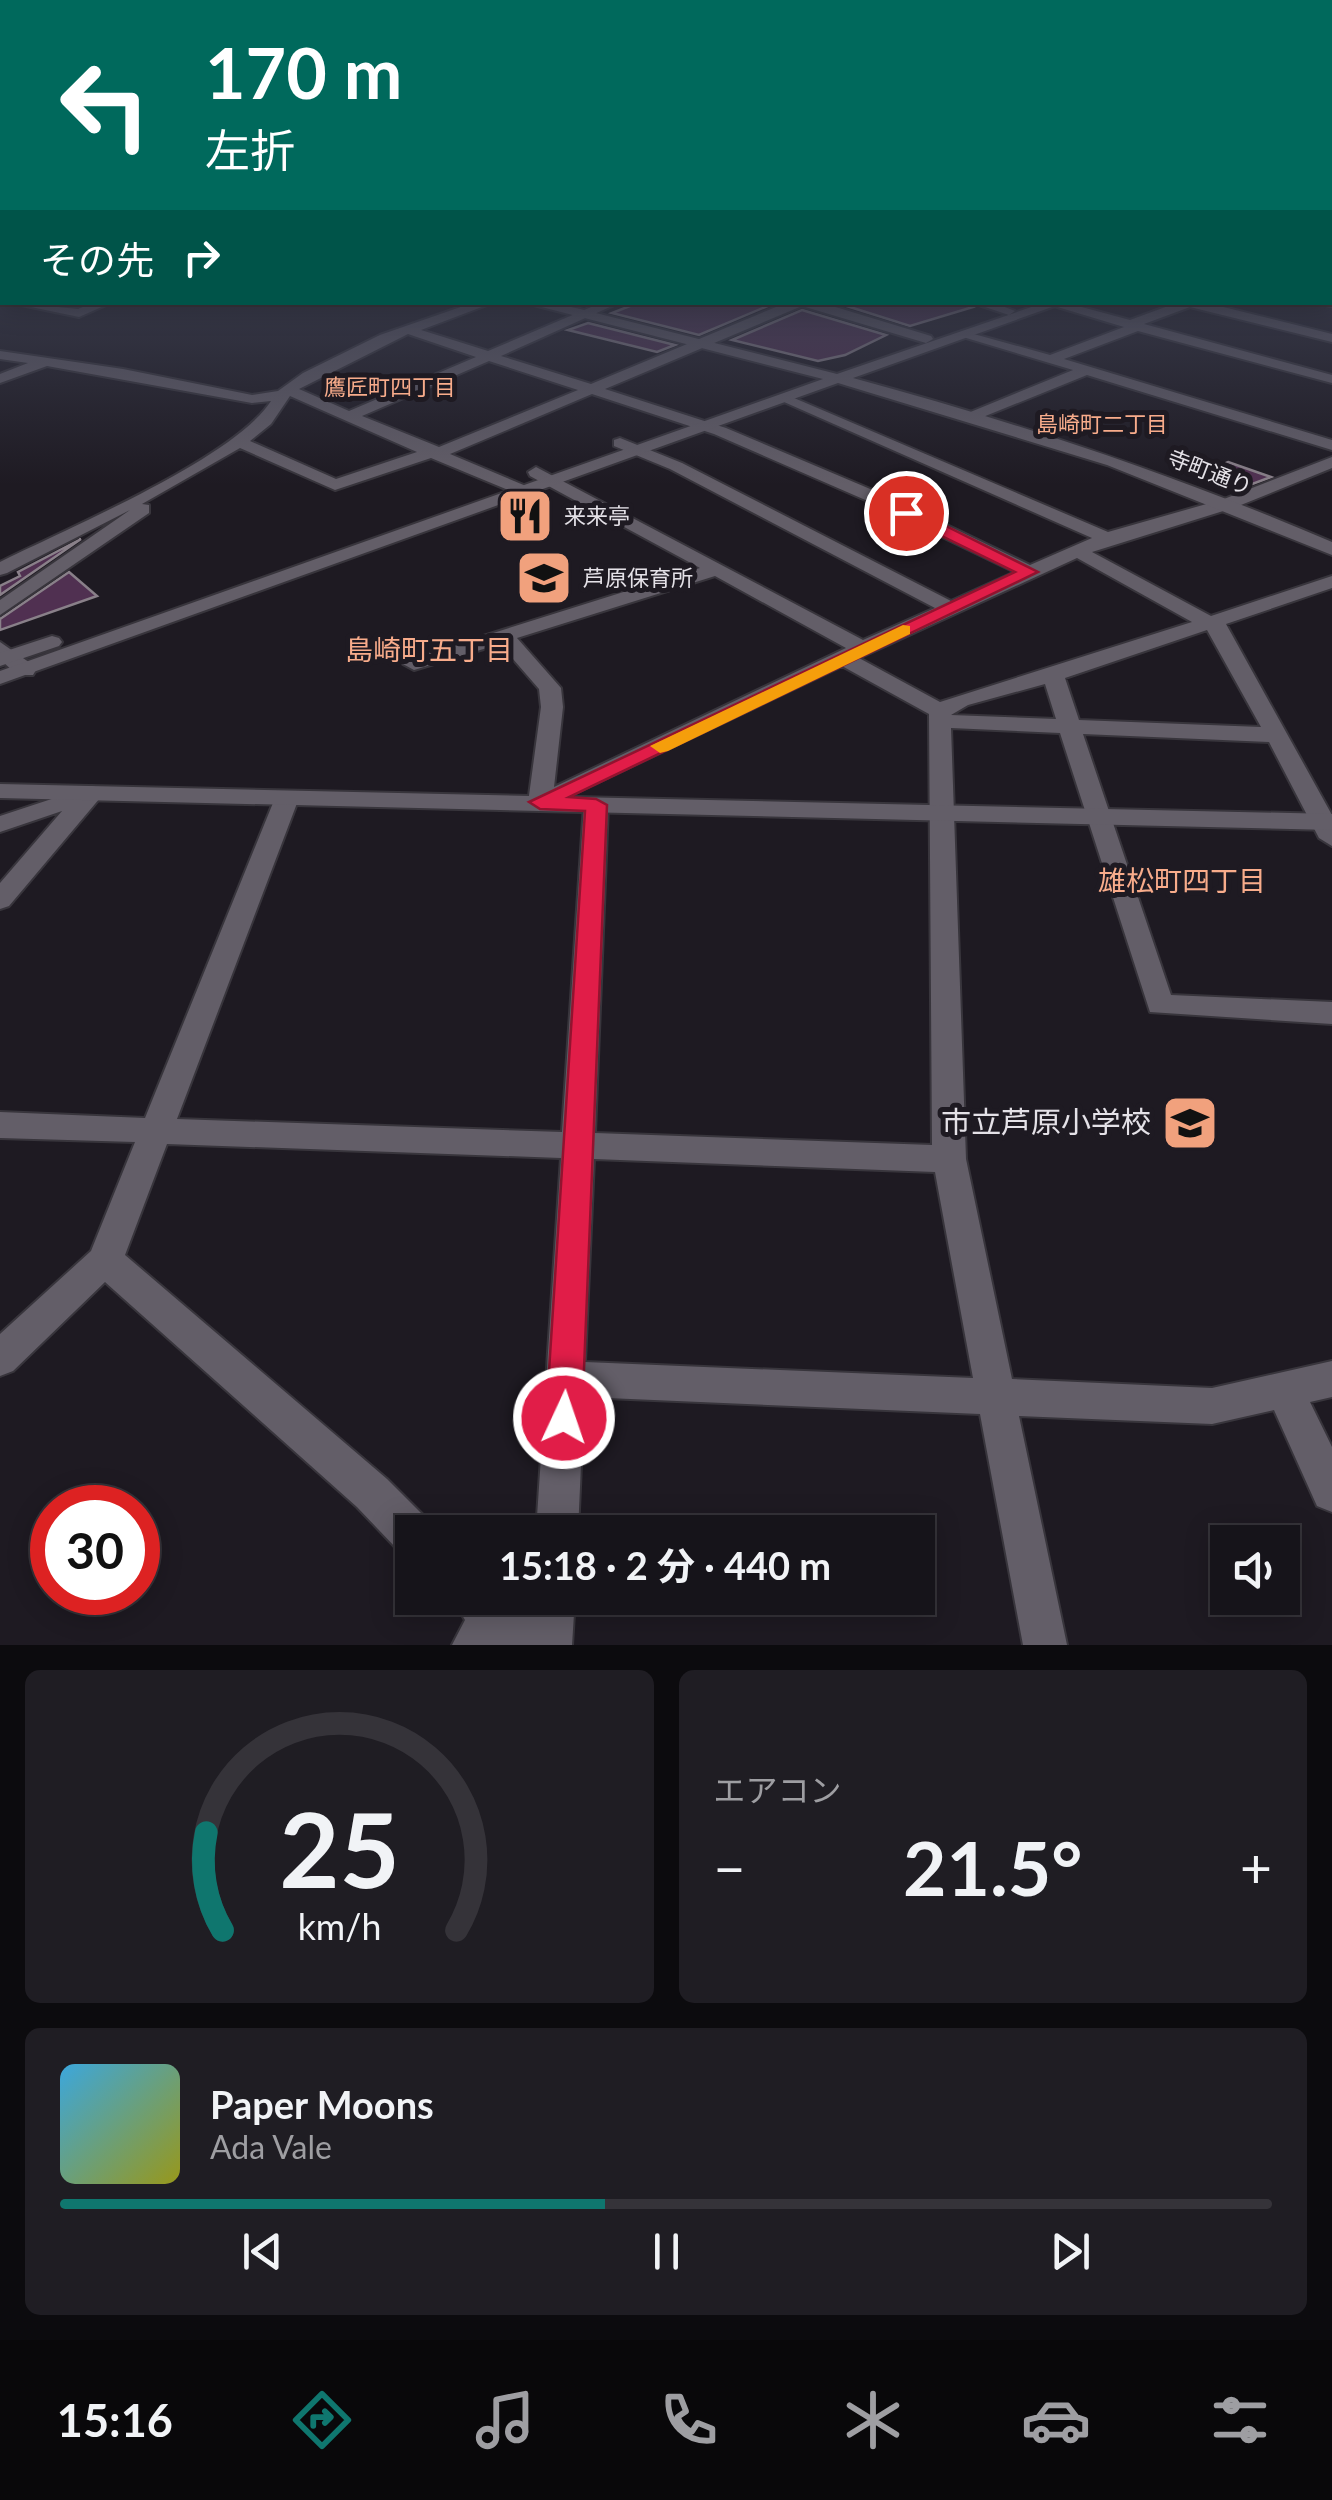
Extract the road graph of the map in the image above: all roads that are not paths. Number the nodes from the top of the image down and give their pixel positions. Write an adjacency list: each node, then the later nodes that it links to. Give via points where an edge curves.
1 (404, 332): 25 (street)
2 (414, 332): 17 (street)
3 (549, 332): 17 (street)
4 (650, 332): 15 (street, 寺町通り)
5 (729, 332): 15 (street)
6 (902, 332): 14 (street)
7 (947, 332): 14 (street)
8 (974, 332): 12 (street)
9 (1119, 332): 18 (street)
10 (1154, 332): 23 (street)
11 (1307, 332): 13 (street)
12 (968, 334): 18 (street); 21 (street)
13 (1332, 338)
14 (926, 339): 21 (street)
15 (699, 344): 21 (street, 寺町通り); 24 (street)
16 (0, 355): 19 (street)
17 (493, 356): 24 (street); 27 (street)
18 (1051, 359): 20 (street)
19 (44, 362): 22 (street); 25 (street, via 252,400)
20 (1086, 370): 28 (street); 31 (street)
21 (830, 376): 26 (street); 28 (street, 寺町通り); 29 (street)
22 (0, 378)
23 (1332, 380)
24 (597, 389): 29 (street); 33 (street)
25 (285, 393): 27 (street); 30 (street, via 266,422)
26 (782, 398): 29 (street); 39 (street)
27 (349, 416): 33 (street)
28 (973, 416): 38 (street, 寺町通り)
29 (694, 423): 32 (street); 44 (street, via 876,498)
30 (240, 442): 33 (street, via 335,485); 36 (street)
31 (1332, 445)
32 (627, 446): 35 (street); 46 (street)
33 (437, 452): 37 (street)
34 (1332, 462): 38 (street)
35 (543, 476): 37 (street); 43 (street)
36 (172, 482): 42 (street); 47 (street)
37 (512, 487): 51 (street)
38 (1230, 503): 39 (street); 40 (street, 寺町通り)
39 (1108, 538): 41 (street)
40 (1332, 549)
41 (1077, 551): 44 (street); 48 (street)
42 (0, 568)
43 (718, 569): 49 (street); 50 (street)
44 (1029, 572): 46 (street)
45 (1332, 582): 48 (street)
46 (952, 608): 50 (street)
47 (0, 609)
48 (1208, 622): 53 (street); 57 (street, via 1220,630)
49 (505, 638): 52 (street); 61 (street, via 550,688)
50 (854, 654): 55 (street); 61 (street)
51 (8, 659): 54 (street)
52 (414, 664)
53 (1052, 675): 55 (street, via 960,700); 56 (street)
54 (0, 678)
55 (940, 716): 56 (street); 63 (street)
56 (1069, 728): 57 (street); 64 (street)
57 (1277, 735): 66 (street)
58 (0, 791): 59 (street)
59 (91, 793): 60 (street); 65 (street); 67 (street)
60 (287, 798): 61 (street); 70 (street)
61 (540, 802): 62 (street)
62 (596, 805): 63 (street); 71 (street)
63 (938, 810): 64 (street); 72 (street)
64 (1099, 815): 66 (street); 68 (street, via 1160,1005)
65 (0, 824)
66 (1329, 827)
67 (0, 900)
68 (1332, 1013)
69 (0, 1125): 70 (street)
70 (155, 1128): 71 (street); 73 (street)
71 (580, 1145): 72 (street); 76 (street)
72 (949, 1159): 78 (street)
73 (105, 1260): 74 (street); 81 (street)
74 (0, 1359)
75 (1332, 1378): 77 (street)
76 (566, 1379): 78 (street); 80 (street)
77 (1285, 1390): 78 (street, via 1212,1406); 79 (street)
78 (995, 1400): 86 (street)
79 (1332, 1492)
80 (558, 1515)
81 (395, 1516)
82 (552, 1615): 85 (street)
83 (480, 1620): 84 (street)
84 (536, 1645)
85 (550, 1645)
86 (1045, 1645)

